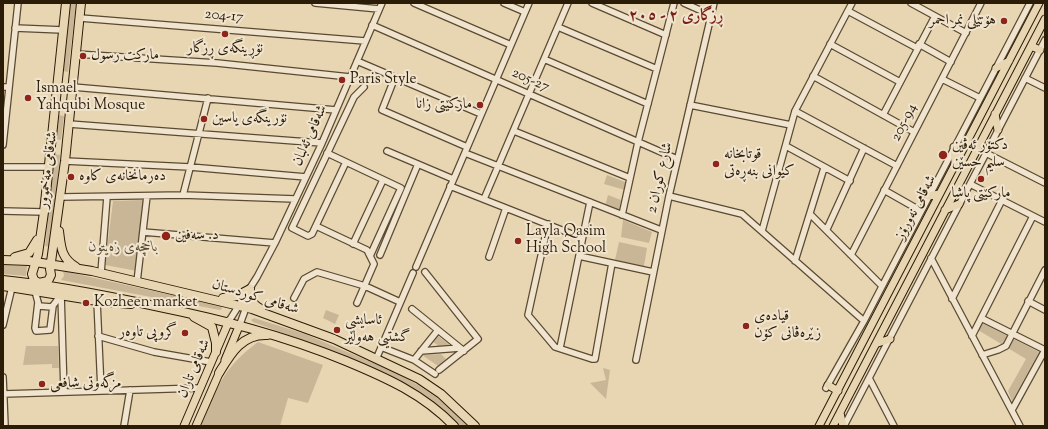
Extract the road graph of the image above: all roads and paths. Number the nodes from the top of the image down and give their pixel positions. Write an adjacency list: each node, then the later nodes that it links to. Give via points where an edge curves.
1 (18, 3): 28 (street)
2 (66, 3): 29 (highway, شەقامی مەخموور)
3 (81, 3): 24 (highway, شەقامی مەخموور)
4 (315, 3): 19 (street)
5 (382, 3): 19 (street, شەقامی ئەلبان)
6 (414, 3): 35 (street)
7 (504, 3): 21 (street)
8 (529, 3): 21 (street)
9 (568, 3): 27 (street)
10 (592, 3): 31 (street)
11 (674, 3): 31 (street)
12 (684, 3): 22 (street)
13 (714, 3): 22 (street, شارع كوران 2)
14 (852, 3): 20 (street)
15 (910, 3): 23 (street)
16 (981, 3): 30 (street, 205-94)
17 (1030, 3): 44 (street)
18 (1039, 3): 41 (main road, شەقامی نەورۆز)
19 (379, 9): 26 (street, شەقامی ئەلبان)
20 (848, 11): 34 (street); 36 (street)
21 (525, 12): 35 (street)
22 (711, 15): 61 (street, شارع كوران 2)
23 (934, 16): 30 (street); 36 (street)
24 (80, 18): 33 (street, 204-17); 39 (highway, شەقامی مەخموور)
25 (1045, 19): 37 (main road, شەقامی نەورۆز)
26 (372, 25): 33 (street, شەقامی ئەلبان); 51 (street, 205-27)
27 (558, 27): 40 (street); 45 (street)
28 (15, 28): 29 (street); 53 (street)
29 (63, 30): 74 (highway, شەقامی مەخموور)
30 (966, 33): 43 (street, 205-94)
31 (666, 35): 45 (street)
32 (1045, 40): 38 (street)
33 (365, 41): 42 (street, شەقامی ئەلبان)
34 (830, 44): 46 (street); 52 (street)
35 (511, 45): 51 (street)
36 (918, 46): 43 (street); 52 (street)
37 (1031, 46): 38 (main road); 65 (main road, شەقامی نەورۆز)
38 (1040, 50): 49 (street)
39 (76, 54): 47 (street, via 217,63); 54 (highway, شەقامی مەخموور)
40 (544, 59): 57 (street); 60 (street)
41 (1009, 60): 44 (main road); 89 (main road, شەقامی نەورۆز)
42 (357, 61): 47 (street, شەقامی ئەلبان); 48 (street)
43 (951, 62): 50 (street, 205-94)
44 (996, 68): 59 (street)
45 (657, 69): 60 (street)
46 (813, 76): 63 (street); 66 (street)
47 (350, 77): 62 (street, شەقامی ئەلبان)
48 (395, 77): 64 (street); 82 (street, via 382,110)
49 (1025, 78): 56 (street); 70 (street)
50 (942, 79): 59 (street); 72 (street, 205-94)
51 (496, 80): 57 (street, 205-27); 64 (street)
52 (900, 82): 66 (street)
53 (6, 87): 67 (street)
54 (73, 87): 58 (street); 68 (highway, شەقامی مەخموور)
55 (364, 87): 84 (street, via 354,97)
56 (1045, 88)
57 (530, 94): 71 (street); 76 (street, 205-27)
58 (208, 98): 62 (street); 73 (street)
59 (980, 98): 80 (street)
60 (648, 104): 76 (street)
61 (690, 106): 69 (street); 86 (street, شارع كوران 2)
62 (336, 110): 77 (street, شەقامی ئەلبان)
63 (794, 111): 69 (street); 81 (street)
64 (481, 114): 82 (street)
65 (995, 114): 70 (main road); 121 (main road, شەقامی نەورۆز)
66 (883, 115): 72 (street)
67 (4, 124): 78 (street)
68 (69, 124): 73 (street); 75 (highway, شەقامی مەخموور)
69 (791, 125): 79 (street)
70 (998, 130): 85 (street)
71 (514, 131): 91 (street); 98 (street)
72 (914, 132): 92 (street, 205-94)
73 (198, 134): 77 (street); 95 (street)
74 (52, 139): 75 (highway, via 53,144 59,148 65,145); 94 (highway, شەقامی مەخموور)
75 (67, 139): 87 (highway, شەقامی مەخموور)
76 (638, 142): 86 (street, 205-27); 98 (street)
77 (322, 143): 97 (street, شەقامی ئەلبان)
78 (3, 145)
79 (786, 146): 96 (street); 134 (street)
80 (954, 147): 89 (main road); 110 (street)
81 (864, 148): 92 (street); 101 (street)
82 (466, 150): 91 (street); 99 (street)
83 (387, 151): 90 (street)
84 (327, 153): 88 (street); 129 (street, via 292,228 308,236)
85 (986, 153): 102 (street); 103 (street)
86 (677, 159): 109 (street, شارع كوران 2)
87 (65, 161): 95 (street); 111 (highway, شەقامی مەخموور)
88 (346, 162): 100 (street); 129 (street)
89 (955, 163): 106 (main road, شەقامی نەورۆز)
90 (418, 164): 99 (street); 138 (street)
91 (498, 166): 114 (street); 116 (street)
92 (897, 166): 105 (street, 205-94)
93 (3, 167): 94 (street)
94 (49, 167): 122 (highway, شەقامی مەخموور)
95 (190, 167): 97 (street); 107 (street)
96 (824, 168): 101 (street); 123 (street)
97 (306, 177): 113 (street, شەقامی ئەلبان)
98 (630, 178): 124 (street)
99 (453, 179): 104 (street)
100 (383, 180): 137 (street); 140 (street, via 401,188)
101 (850, 181): 130 (street)
102 (1045, 183)
103 (970, 184): 115 (street); 117 (street)
104 (450, 186): 114 (street); 148 (street)
105 (884, 190): 120 (street); 139 (street, 205-94)
106 (939, 194): 110 (main road); 201 (main road, شەقامی نەورۆز)
107 (183, 195): 108 (street); 113 (street)
108 (147, 196): 112 (street); 133 (street)
109 (669, 196): 132 (street, شارع كوران 2); 134 (street, via 742,214)
110 (929, 196): 120 (street)
111 (61, 197): 112 (street); 126 (highway, شەقامی مەخموور)
112 (107, 197): 153 (street)
113 (295, 199): 136 (street, شەقامی ئەلبان)
114 (484, 199): 118 (street)
115 (1002, 200): 125 (street); 166 (street)
116 (590, 202): 124 (street); 135 (street)
117 (959, 204): 121 (main road); 143 (street)
118 (506, 208): 128 (street); 142 (street)
119 (3, 211): 122 (street)
120 (921, 211): 159 (street)
121 (945, 211): 190 (main road, شەقامی نەورۆز)
122 (44, 212): 131 (highway, شەقامی مەخموور)
123 (810, 214): 130 (street); 145 (street)
124 (622, 215): 132 (street)
125 (1033, 216): 127 (street); 179 (street)
126 (57, 221): 147 (highway, شەقامی مەخموور); 149 (highway, via 63,254 66,260)
127 (1045, 222)
128 (548, 224): 135 (street); 192 (street, via 529,310 530,319 555,346)
129 (316, 226): 137 (street)
130 (827, 229): 139 (street)
131 (41, 230): 144 (highway, via 35,246 29,253); 147 (highway, شەقامی مەخموور)
132 (662, 230): 152 (street, شارع كوران 2)
133 (143, 232): 136 (street); 156 (street)
134 (762, 232): 145 (street)
135 (582, 238): 141 (street)
136 (274, 243): 162 (street, شەقامی ئەلبان)
137 (354, 244): 140 (street, via 367,250)
138 (380, 255)
139 (851, 255): 159 (street)
140 (370, 256): 158 (street, via 374,264)
141 (579, 256): 146 (street); 192 (street)
142 (489, 257)
143 (930, 258): 166 (street); 189 (street)
144 (3, 259): 147 (highway, شەقامی کوردستان)
145 (795, 261): 181 (street)
146 (612, 263): 152 (street); 192 (street, via 596,358 592,359)
147 (43, 266): 149 (highway, شەقامی کوردستان); 161 (highway, شەقامی مەخموور, via 32,277); 161 (highway, شەقامی مەخموور, via 51,276 48,281)
148 (416, 267)
149 (78, 269): 153 (highway, شەقامی کوردستان)
150 (1045, 270): 168 (street)
151 (425, 272): 193 (street, via 478,339)
152 (653, 272): 200 (street, شارع كوران 2)
153 (101, 273): 156 (highway, شەقامی کوردستان)
154 (413, 273): 170 (street)
155 (3, 280): 161 (highway, شەقامی کوردستان)
156 (138, 282): 164 (highway, شەقامی کوردستان)
157 (3, 286): 160 (highway, شەقامی کوردستان)
158 (365, 286): 165 (street, via 317,272 304,280); 170 (street); 172 (street)
159 (882, 286): 181 (street)
160 (12, 287): 161 (highway, شەقامی کوردستان); 183 (street)
161 (37, 287): 163 (highway, شەقامی کوردستان); 169 (street); 171 (highway, شەقامی کوردستان)
162 (250, 291): 164 (highway, via 233,298); 174 (street, شەقامی ئەلبان); 178 (highway, via 254,304)
163 (61, 294): 167 (highway, شەقامی کوردستان); 173 (street); 212 (street)
164 (206, 297): 174 (highway, شەقامی کوردستان)
165 (294, 298)
166 (952, 299): 188 (street)
167 (97, 301): 171 (highway, شەقامی کوردستان); 186 (street)
168 (1028, 301): 176 (street); 185 (street)
169 (38, 302): 173 (street, via 39,306); 173 (street, via 36,331 50,330)
170 (400, 302): 191 (street)
171 (144, 304): 177 (highway, شەقامی کوردستان)
172 (357, 304)
173 (53, 306)
174 (242, 306): 178 (highway, شەقامی کوردستان); 180 (street, شەقامی ئەلبان); 182 (street, شەقامی ئەلبان)
175 (412, 309): 184 (street)
176 (1045, 310)
177 (180, 311): 180 (highway, شەقامی کوردستان); 196 (highway, via 212,327)
178 (276, 317): 198 (highway, شەقامی کوردستان)
179 (981, 318): 185 (street); 188 (street)
180 (229, 321): 182 (highway, شەقامی کوردستان); 196 (main road, شەقامی تاران)
181 (864, 321): 207 (street)
182 (240, 324): 187 (highway, شەقامی کوردستان); 204 (main road, شەقامی تاران)
183 (3, 325)
184 (438, 330): 193 (street); 195 (street)
185 (1011, 334): 194 (street); 197 (street, via 1003,348)
186 (98, 336): 202 (street, via 154,352); 209 (street)
187 (280, 336): 204 (highway, via 260,335 245,341 233,350); 220 (highway, شەقامی کوردستان, via 371,371 412,392 437,409)
188 (972, 336): 197 (street)
189 (890, 339): 190 (main road); 206 (street)
190 (878, 343): 203 (main road, شەقامی نەورۆز)
191 (381, 347): 198 (street); 199 (street)
192 (560, 348)
193 (462, 349): 195 (street); 199 (street, via 437,372)
194 (1045, 350): 214 (street)
195 (421, 351): 199 (street)
196 (216, 352): 202 (main road, شەقامی تاران)
197 (982, 356): 214 (street)
198 (377, 357): 221 (highway, شەقامی کوردستان, via 420,379 441,394)
199 (414, 360)
200 (636, 360)
201 (854, 360): 203 (main road); 211 (main road, شەقامی نەورۆز)
202 (211, 362): 208 (main road, شەقامی تاران)
203 (865, 366): 215 (main road, شەقامی نەورۆز)
204 (219, 373): 219 (main road, شەقامی تاران)
205 (3, 377): 213 (street)
206 (869, 378): 224 (street); 225 (street)
207 (827, 387): 211 (main road)
208 (200, 388): 210 (street); 218 (main road, شەقامی تاران)
209 (101, 390): 210 (street); 212 (street)
210 (130, 390): 217 (street)
211 (838, 391): 222 (main road, شەقامی نەورۆز)
212 (64, 392): 213 (street)
213 (3, 394): 216 (street)
214 (1012, 410): 226 (street)
215 (840, 413): 223 (main road, شەقامی نەورۆز); 224 (main road)
216 (5, 426)
217 (124, 426)
218 (184, 426)
219 (196, 426)
220 (454, 426)
221 (475, 426)
222 (819, 426)
223 (833, 426)
224 (844, 426)
225 (894, 426)
226 (1020, 426)

